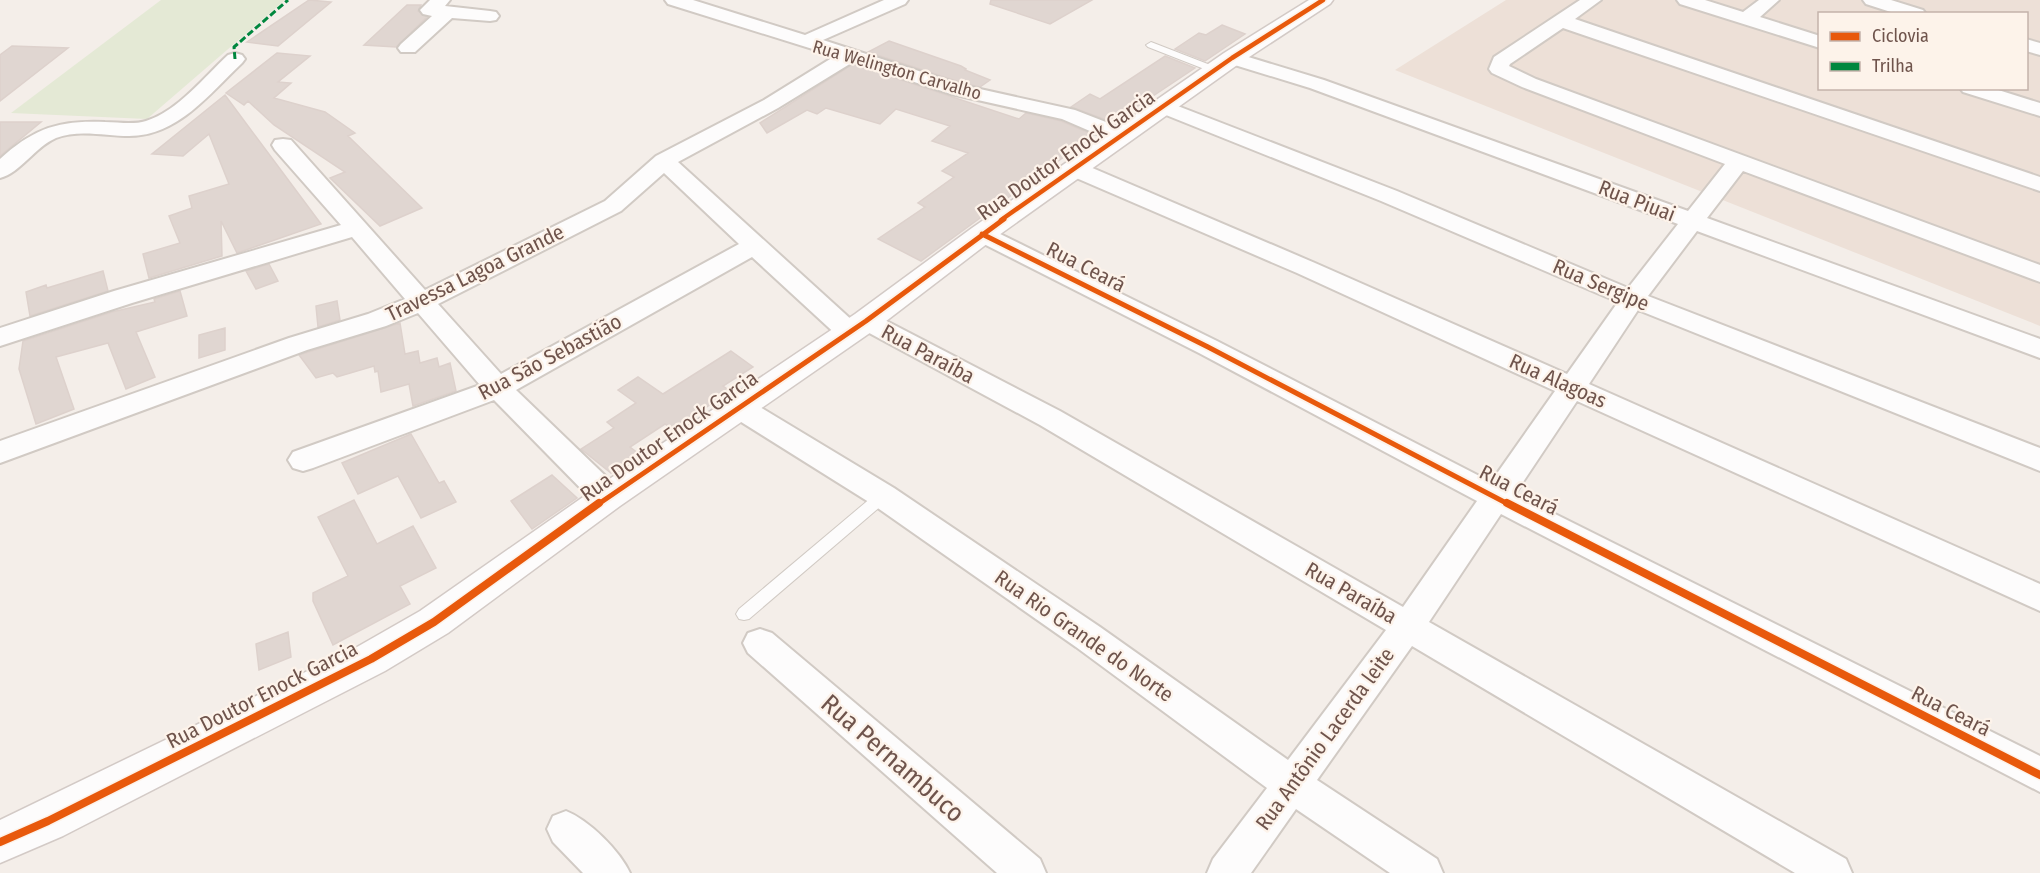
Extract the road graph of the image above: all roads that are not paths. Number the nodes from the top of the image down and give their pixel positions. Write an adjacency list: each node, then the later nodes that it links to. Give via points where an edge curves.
1 (674, 0): 14 (street, Rua Welington Carvalho)
2 (1323, 0): 19 (street, Rua Doutor Enock Garcia)
3 (1592, 0): 12 (street)
4 (1686, 0): 11 (street)
5 (1770, 0): 11 (street)
6 (1872, 0): 9 (street)
7 (891, 1): 14 (street)
8 (444, 6): 10 (street); 16 (street)
9 (1911, 12)
10 (490, 16)
11 (1746, 19): 13 (street)
12 (1562, 21): 26 (street, via 1501,61 1499,69); 29 (street)
13 (1818, 41)
14 (804, 42): 17 (street, Rua Welington Carvalho)
15 (1151, 45): 19 (lane)
16 (408, 48)
17 (851, 55): 23 (street, Rua Welington Carvalho, via 958,90 1068,114); 25 (street, Travessa Lagoa Grande, via 771,104)
18 (235, 59): 28 (street, via 176,112 154,126 63,128 40,137)
19 (1224, 64): 21 (street, Rua Doutor Enock Garcia); 30 (street, Rua Piuai, via 1317,84)
20 (1976, 90): 22 (street)
21 (1163, 108): 23 (street, Rua Doutor Enock Garcia); 35 (street, Rua Sergipe, via 1389,196)
22 (2040, 110)
23 (1121, 136): 27 (street, Rua Doutor Enock Garcia)
24 (283, 146): 31 (street)
25 (664, 161): 33 (street, Rua Paraíba); 36 (street, Travessa Lagoa Grande, via 613,206)
26 (1739, 161): 30 (street, Rua Antônio Lacerda leite); 34 (street)
27 (1075, 169): 32 (street, Rua Doutor Enock Garcia); 40 (street, Rua Alagoas)
28 (0, 171)
29 (2040, 184)
30 (1693, 222): 35 (street, Rua Antônio Lacerda leite); 39 (street, Rua Piuai)
31 (358, 228): 36 (street); 38 (street)
32 (982, 234): 37 (street, Rua Doutor Enock Garcia); 48 (street, Rua Ceará)
33 (753, 246): 37 (street, Rua Paraíba); 41 (street, Rua São Sebastião)
34 (2040, 274)
35 (1633, 299): 40 (street, Rua Antônio Lacerda leite); 45 (street, Rua Sergipe)
36 (422, 302): 41 (street); 43 (street, Travessa Lagoa Grande)
37 (857, 326): 42 (street, Rua Doutor Enock Garcia); 50 (street, Rua Paraíba, via 1050,418)
38 (0, 337)
39 (2040, 349)
40 (1571, 387): 48 (street, Rua Antônio Lacerda leite); 49 (street, Rua Alagoas)
41 (498, 388): 44 (street, Rua São Sebastião); 47 (street)
42 (740, 408): 46 (street, Rua Rio Grande do Norte); 47 (street, Rua Doutor Enock Garcia)
43 (0, 452)
44 (303, 460)
45 (2040, 460)
46 (883, 496): 51 (lane); 53 (street, Rua Rio Grande do Norte)
47 (608, 497): 55 (street, Rua Doutor Enock Garcia, via 434,622 371,659)
48 (1495, 497): 50 (street, Rua Antônio Lacerda leite); 52 (street, Rua Ceará)
49 (2040, 598)
50 (1408, 626): 53 (street, Rua Antônio Lacerda leite); 60 (street, Rua Paraíba)
51 (752, 629): 57 (street, Rua Pernambuco)
52 (2040, 775)
53 (1293, 785): 58 (street, Rua Antônio Lacerda leite); 59 (street, Rua Rio Grande do Norte)
54 (566, 829): 56 (street)
55 (0, 842)
56 (610, 873)
57 (1026, 873)
58 (1227, 873)
59 (1423, 873)
60 (1833, 873)

